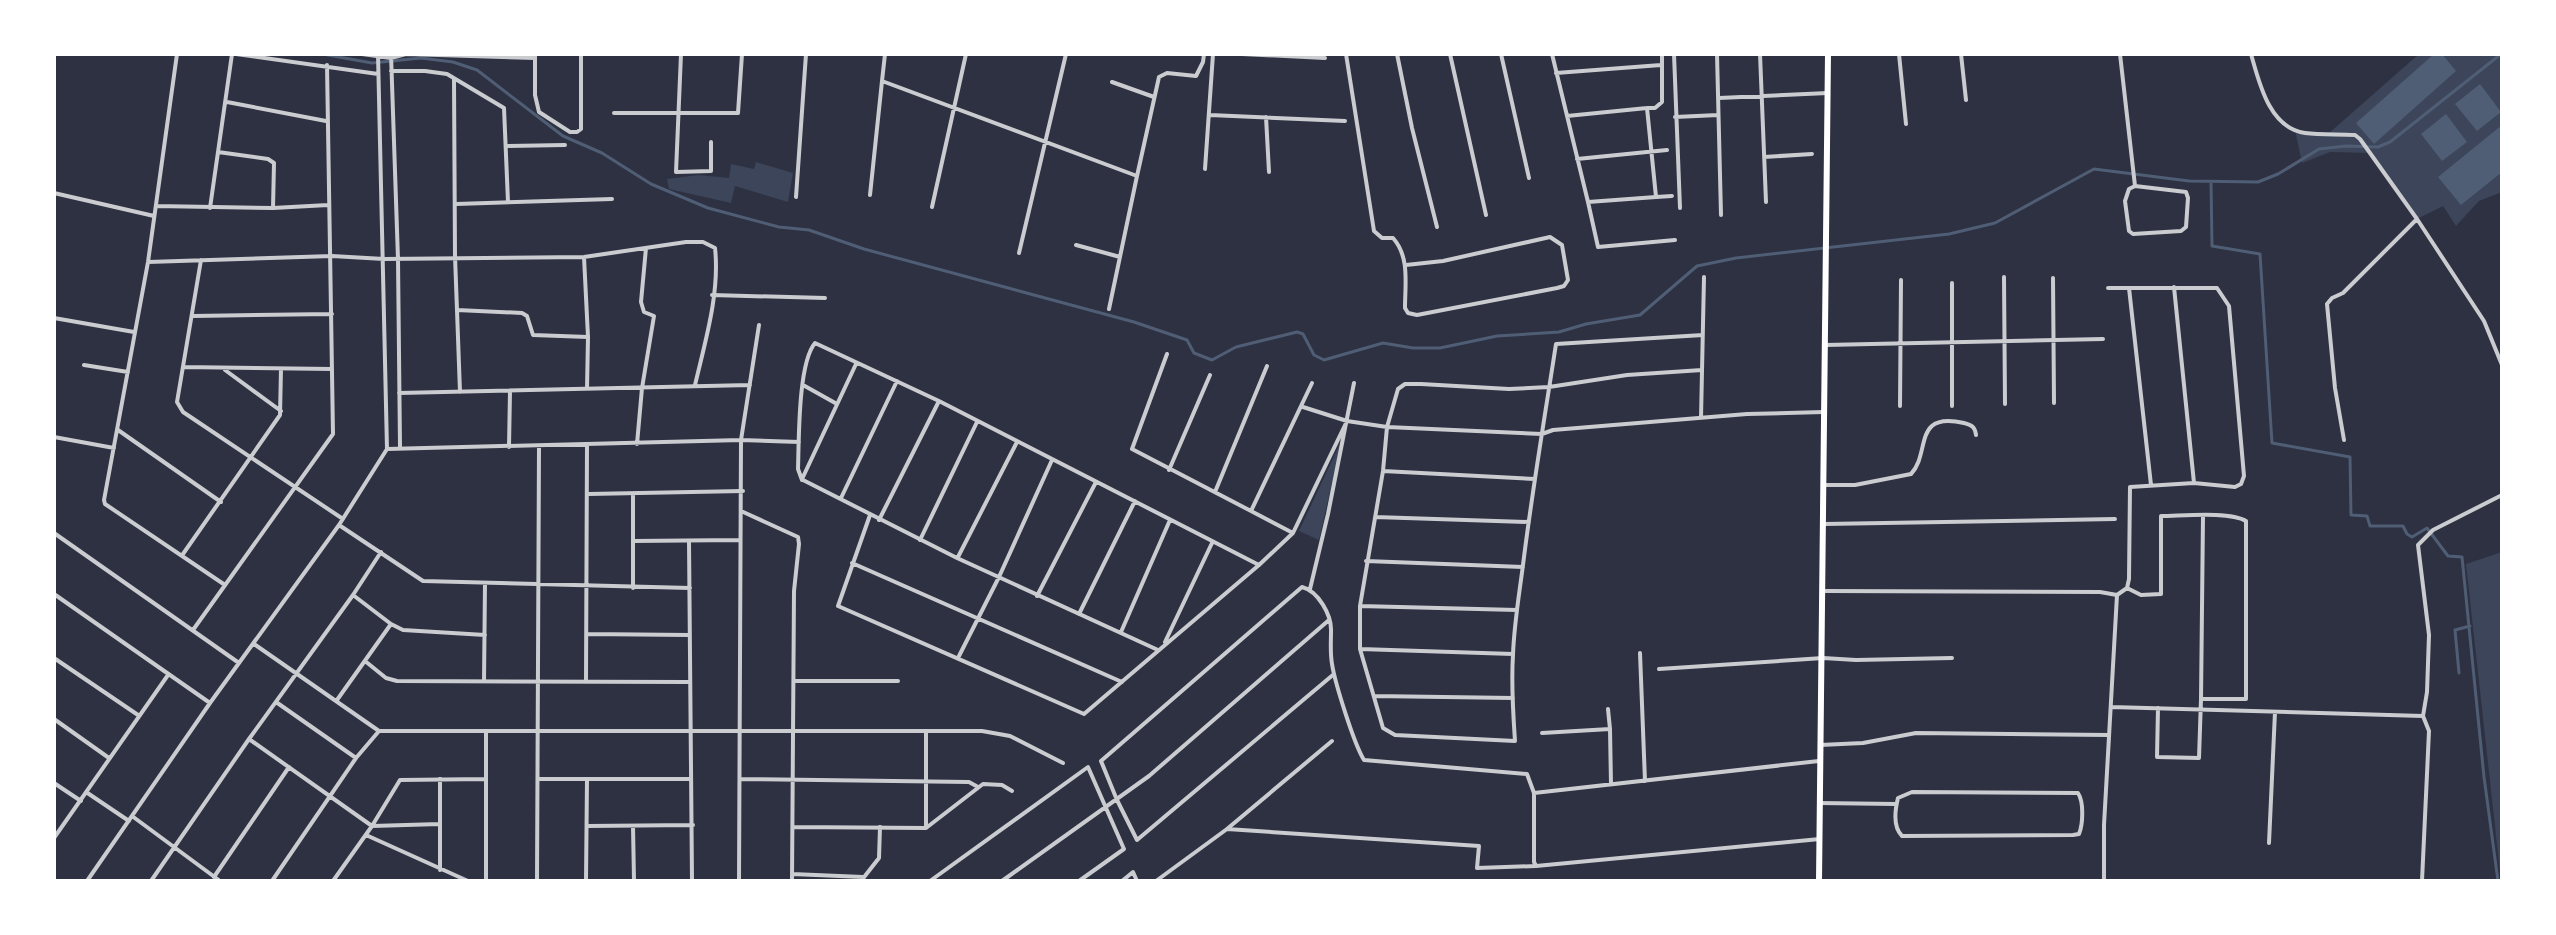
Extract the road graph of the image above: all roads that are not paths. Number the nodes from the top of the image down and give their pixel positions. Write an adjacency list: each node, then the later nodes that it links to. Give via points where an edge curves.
1 (177, 54): 85 (street)
2 (234, 54): 33 (street); 46 (street)
3 (362, 54): 29 (street)
4 (406, 54): 30 (street); 31 (street)
5 (581, 54): 31 (street, via 579,131 570,132 539,112)
6 (681, 54): 50 (street)
7 (742, 54): 50 (street, via 738,113)
8 (806, 54): 77 (street)
9 (885, 54): 39 (street)
10 (966, 54): 48 (street)
11 (1066, 54): 60 (street)
12 (1204, 54): 43 (street, via 1196,76 1163,73)
13 (1213, 54): 51 (street)
14 (1242, 54): 32 (street)
15 (1346, 54): 107 (street, via 1374,231 1398,243)
16 (1397, 54): 94 (street)
17 (1450, 54): 90 (street)
18 (1501, 54): 72 (street)
19 (1552, 54): 37 (street)
20 (1662, 54): 34 (street)
21 (1674, 54): 55 (street)
22 (1717, 54): 44 (street)
23 (1760, 54): 42 (street)
24 (1828, 54): 41 (main road)
25 (1899, 54): 58 (street)
26 (1961, 54): 45 (street)
27 (2120, 54): 73 (street)
28 (2251, 54): 93 (street, via 2270,109 2301,132 2355,135)
29 (378, 56): 30 (street); 36 (street)
30 (391, 56): 35 (street)
31 (535, 56)
32 (1325, 58)
33 (327, 65): 36 (street); 56 (street)
34 (1662, 65): 37 (street); 47 (street, via 1662,102)
35 (391, 69): 38 (street, via 442,73); 104 (street)
36 (378, 71): 103 (street)
37 (1556, 73): 53 (street)
38 (454, 79): 62 (street, via 504,108); 83 (street)
39 (882, 81): 48 (street); 75 (street)
40 (1112, 82): 43 (street)
41 (1828, 93): 42 (street); 132 (main road)
42 (1762, 96): 44 (street); 67 (street)
43 (1154, 97): 71 (street)
44 (1718, 98): 52 (street)
45 (1966, 100)
46 (226, 102): 56 (street); 64 (street)
47 (1647, 108): 53 (street); 65 (street)
48 (955, 109): 60 (street); 86 (street)
49 (614, 113): 50 (street)
50 (679, 115): 59 (street, via 676,172 711,171)
51 (1210, 115): 54 (street); 69 (street)
52 (1718, 115): 55 (street); 91 (street)
53 (1567, 116): 68 (street)
54 (1266, 117): 57 (street); 70 (street)
55 (1675, 117): 89 (street)
56 (326, 121): 84 (street)
57 (1345, 121)
58 (1906, 124)
59 (711, 142)
60 (1046, 144): 71 (street); 98 (street)
61 (565, 145): 62 (street)
62 (507, 146): 80 (street)
63 (1667, 150): 65 (street)
64 (218, 152): 87 (street); 88 (street, via 274,163)
65 (1651, 152): 68 (street); 78 (street)
66 (1812, 154): 67 (street)
67 (1764, 157): 82 (street)
68 (1577, 159): 81 (street)
69 (1205, 169)
70 (1269, 172)
71 (1137, 176): 102 (street)
72 (1529, 178)
73 (2135, 186): 73 (street, via 2125,201 2129,231 2186,227 2186,192)
74 (54, 193): 92 (street)
75 (870, 195)
76 (1672, 196): 78 (street)
77 (796, 197)
78 (1656, 197): 81 (street)
79 (612, 199): 80 (street)
80 (508, 202): 83 (street)
81 (1588, 202): 95 (street, via 1598,247)
82 (1766, 202)
83 (456, 204): 100 (street)
84 (328, 205): 88 (street); 99 (street)
85 (156, 206): 87 (street); 92 (street)
86 (932, 207)
87 (210, 208): 88 (street)
88 (273, 208)
89 (1680, 208)
90 (1486, 215)
91 (1721, 215)
92 (154, 216): 106 (street)
93 (2417, 219): 136 (street, via 2484,321); 175 (street, via 2327,304)
94 (1437, 227)
95 (1675, 240)
96 (1076, 245): 102 (street)
97 (646, 248): 101 (street); 116 (street, via 686,242 715,248); 152 (street, via 641,302 644,312 654,316)
98 (1019, 253)
99 (332, 256): 103 (street); 105 (street); 120 (street)
100 (455, 256): 101 (street); 104 (street); 119 (street)
101 (584, 257): 126 (street)
102 (1120, 257): 118 (street)
103 (384, 259): 104 (street); 184 (street)
104 (398, 259): 156 (street)
105 (201, 260): 106 (street); 121 (street)
106 (148, 262): 124 (street)
107 (1406, 265): 107 (street, via 1550,237 1562,245 1568,280 1557,288 1417,315 1405,308)
108 (1704, 277): 125 (street)
109 (2004, 277): 129 (street)
110 (2053, 278): 128 (street)
111 (1901, 280): 131 (street)
112 (1952, 283): 130 (street)
113 (2174, 287): 115 (street); 192 (street); 192 (street, via 2217,288 2229,306 2244,476 2235,487)
114 (2108, 288): 115 (street)
115 (2129, 288): 194 (street)
116 (712, 295): 117 (street); 148 (street)
117 (825, 298)
118 (1109, 309)
119 (457, 310): 126 (street, via 522,313 533,335); 155 (street)
120 (332, 314): 121 (street); 141 (street)
121 (193, 316): 138 (street)
122 (54, 318): 124 (street)
123 (759, 325): 149 (street)
124 (135, 333): 143 (street)
125 (1703, 335): 142 (street); 151 (street, via 1556,344)
126 (588, 337): 153 (street)
127 (2103, 339): 128 (street)
128 (2053, 340): 129 (street); 158 (street)
129 (2004, 341): 130 (street); 160 (street)
130 (1952, 342): 131 (street); 162 (street)
131 (1900, 343): 132 (street); 161 (street)
132 (1825, 345): 165 (main road)
133 (1167, 354): 187 (street, via 1132,449)
134 (856, 364): 145 (street); 150 (street, via 815,343 808,351); 159 (street)
135 (84, 365): 143 (street)
136 (2502, 365)
137 (1267, 366): 197 (street)
138 (183, 367): 139 (street); 185 (street, via 179,407)
139 (225, 369): 140 (street); 164 (street)
140 (281, 369): 141 (street); 164 (street)
141 (333, 369): 195 (street, via 333,434)
142 (1702, 370): 151 (street); 166 (street)
143 (128, 372): 170 (street)
144 (1210, 375): 187 (street)
145 (897, 381): 157 (street); 201 (street)
146 (1312, 383): 163 (street)
147 (1354, 383): 167 (street)
148 (695, 385): 149 (street); 152 (street)
149 (750, 385): 174 (street)
150 (803, 385): 159 (street); 176 (street)
151 (1549, 387): 169 (street, via 1405,384 1398,389); 171 (street)
152 (642, 388): 153 (street); 178 (street)
153 (587, 389): 154 (street)
154 (510, 391): 155 (street); 181 (street)
155 (460, 392): 156 (street)
156 (399, 393): 183 (street)
157 (939, 401): 168 (street); 211 (street)
158 (2054, 403)
159 (837, 404): 190 (street)
160 (2005, 404)
161 (1900, 406)
162 (1952, 406)
163 (1303, 407): 167 (street); 205 (street)
164 (281, 411): 185 (street)
165 (1824, 412): 166 (street); 193 (main road)
166 (1701, 418): 171 (street)
167 (1347, 421): 169 (street); 217 (street); 238 (street)
168 (977, 422): 177 (street); 219 (street)
169 (1387, 427): 171 (street); 188 (street)
170 (118, 430): 182 (street); 203 (street)
171 (1542, 434): 189 (street)
172 (1976, 435): 193 (street, via 1971,425 1936,423 1921,444 1911,474)
173 (54, 437): 182 (street)
174 (741, 440): 176 (street); 178 (street); 196 (street)
175 (2344, 440)
176 (799, 442): 190 (street)
177 (1017, 442): 186 (street); 225 (street)
178 (637, 444): 179 (street)
179 (587, 445): 180 (street); 198 (street)
180 (539, 446): 181 (street); 232 (street)
181 (509, 447): 183 (street)
182 (114, 448): 224 (street, via 105,504)
183 (400, 448): 184 (street)
184 (387, 449): 209 (street)
185 (252, 456): 195 (street); 203 (street)
186 (1052, 460): 191 (street); 230 (street)
187 (1169, 470): 197 (street)
188 (1383, 471): 189 (street); 208 (street)
189 (1535, 479): 213 (street)
190 (802, 480): 201 (street)
191 (1096, 482): 202 (street); 243 (street)
192 (2194, 483): 194 (street)
193 (1824, 485): 214 (main road)
194 (2151, 485): 237 (street, via 2130,487)
195 (293, 487): 209 (street); 233 (street)
196 (743, 491): 199 (street); 204 (street)
197 (1215, 492): 205 (street)
198 (588, 494): 199 (street); 234 (street)
199 (633, 494): 220 (street)
200 (2502, 495): 290 (street, via 2430,532 2418,545 2429,635)
201 (841, 499): 206 (street)
202 (1135, 501): 212 (street); 246 (street)
203 (221, 502): 224 (street)
204 (741, 511): 218 (street); 272 (street, via 798,537)
205 (1251, 511): 217 (street)
206 (870, 515): 211 (street); 227 (street)
207 (2203, 516): 237 (street, via 2161,516 2161,594 2141,595); 280 (street); 280 (street, via 2246,521 2246,699)
208 (1374, 517): 213 (street); 226 (street)
209 (343, 519): 215 (street)
210 (2115, 519): 214 (street)
211 (879, 520): 219 (street)
212 (1170, 520): 222 (street); 251 (street)
213 (1529, 522): 229 (street)
214 (1824, 524): 239 (main road)
215 (339, 525): 223 (street); 256 (street)
216 (54, 533): 250 (street)
217 (1293, 533): 228 (street)
218 (739, 540): 221 (street); 292 (street)
219 (920, 540): 225 (street)
220 (633, 541): 221 (street); 235 (street)
221 (689, 541): 236 (street)
222 (1212, 543): 228 (street); 255 (street)
223 (381, 552): 231 (street, via 423,581); 241 (street)
224 (183, 554): 233 (street)
225 (957, 558): 230 (street)
226 (1366, 561): 229 (street); 244 (street)
227 (852, 563): 247 (street); 262 (street, via 838,606)
228 (1259, 565): 255 (street)
229 (1523, 567): 245 (street)
230 (999, 577): 243 (street); 247 (street)
231 (485, 583): 232 (street); 253 (street)
232 (538, 584): 234 (street); 277 (street)
233 (226, 586): 250 (street)
234 (587, 587): 235 (street); 252 (street)
235 (633, 588): 236 (street)
236 (690, 588): 254 (street)
237 (2127, 588): 242 (street)
238 (1310, 589): 248 (street); 328 (street, via 1295,592 1101,761)
239 (1824, 591): 242 (street); 263 (main road)
240 (54, 594): 270 (street)
241 (353, 595): 249 (street); 268 (street)
242 (2117, 595): 284 (street)
243 (1037, 596): 246 (street)
244 (1360, 606): 245 (street); 257 (street)
245 (1517, 610): 260 (street)
246 (1079, 614): 251 (street)
247 (979, 618): 262 (street); 276 (street)
248 (1329, 620): 269 (street); 328 (street)
249 (391, 624): 253 (street, via 416,632); 265 (street)
250 (193, 630): 266 (street)
251 (1120, 632): 258 (street)
252 (587, 634): 254 (street); 271 (street)
253 (485, 635): 274 (street)
254 (689, 635): 275 (street)
255 (1165, 643): 258 (street)
256 (254, 644): 266 (street); 268 (street)
257 (1360, 649): 260 (street); 278 (street)
258 (1158, 650): 276 (street)
259 (1640, 653): 318 (street)
260 (1513, 654): 279 (street)
261 (54, 658): 289 (street)
262 (958, 658): 276 (street, via 1084,714)
263 (1823, 658): 264 (street); 267 (street); 304 (main road)
264 (1952, 658)
265 (365, 661): 274 (street, via 392,680); 281 (street)
266 (239, 663): 283 (street)
267 (1659, 669)
268 (297, 672): 281 (street); 282 (street)
269 (1334, 674): 324 (street, via 1364,760 1523,772); 328 (street, via 1137,840)
270 (168, 675): 283 (street); 289 (street)
271 (586, 681): 275 (street); 277 (street)
272 (794, 681): 273 (street); 294 (street)
273 (898, 681)
274 (484, 682): 277 (street)
275 (689, 682): 297 (street)
276 (1122, 682)
277 (536, 683): 296 (street)
278 (1374, 696): 279 (street); 279 (street, via 1383,728 1395,735 1515,741)
279 (1513, 698)
280 (2201, 699): 287 (street)
281 (337, 701): 295 (street)
282 (276, 702): 302 (street); 306 (street)
283 (210, 703): 330 (street)
284 (2111, 707): 285 (street); 301 (street)
285 (2158, 708): 287 (street); 287 (street, via 2157,757 2199,758)
286 (1608, 709): 293 (street)
287 (2201, 710): 288 (street)
288 (2275, 712): 290 (street); 343 (street)
289 (138, 715): 305 (street)
290 (2423, 716): 371 (street, via 2429,731)
291 (54, 719): 305 (street)
292 (740, 729): 294 (street); 297 (street); 315 (street)
293 (1610, 729): 300 (street); 320 (street)
294 (792, 730): 298 (street); 316 (street)
295 (379, 731): 299 (street); 306 (street)
296 (537, 731): 297 (street); 299 (street); 312 (street)
297 (690, 731): 314 (street)
298 (926, 731): 308 (street, via 998,733); 317 (street)
299 (486, 732): 311 (street)
300 (1542, 733)
301 (2109, 735): 304 (street, via 1916,733); 370 (street)
302 (249, 739): 309 (street); 344 (street)
303 (1332, 741): 339 (street)
304 (1820, 745): 307 (main road)
305 (109, 758): 323 (street)
306 (356, 758): 325 (street)
307 (1821, 761): 318 (street); 327 (main road)
308 (1063, 763)
309 (289, 767): 325 (street); 348 (street)
310 (440, 779): 311 (street); 331 (street); 333 (street, via 400,780)
311 (485, 779): 356 (street)
312 (538, 779): 313 (street); 357 (street)
313 (587, 779): 314 (street); 334 (street)
314 (691, 779): 332 (street)
315 (741, 779): 316 (street); 361 (street)
316 (792, 780): 317 (street); 336 (street)
317 (926, 781): 321 (street); 338 (street)
318 (1645, 781): 320 (street)
319 (54, 783): 326 (street)
320 (1611, 784): 324 (street)
321 (978, 787): 322 (street, via 992,783); 338 (street)
322 (1012, 791)
323 (86, 792): 326 (street); 330 (street)
324 (1534, 793): 345 (street)
325 (332, 796): 333 (street); 353 (street)
326 (81, 801): 341 (street)
327 (1819, 803): 329 (street); 342 (main road)
328 (1111, 804): 363 (street, via 1088,767); 364 (street); 365 (street, via 1124,849)
329 (1896, 804): 329 (street, via 1912,792 2071,792 2081,797 2081,828 2073,835 1902,836)
330 (130, 819): 344 (street); 350 (street)
331 (440, 824): 333 (street); 346 (street)
332 (693, 825): 335 (street); 360 (street)
333 (372, 826): 340 (street)
334 (587, 826): 335 (street); 358 (street)
335 (633, 826): 359 (street)
336 (793, 827): 337 (street); 347 (street)
337 (880, 827): 338 (street); 349 (street, via 879,858)
338 (926, 828)
339 (1227, 829): 345 (street, via 1479,846 1477,868); 368 (street)
340 (366, 835): 346 (street); 354 (street)
341 (54, 838)
342 (1820, 839): 345 (street); 369 (main road)
343 (2269, 843)
344 (174, 849): 348 (street); 351 (street)
345 (1536, 866)
346 (440, 870): 355 (street)
347 (792, 874): 349 (street); 362 (street)
348 (214, 877): 352 (street)
349 (864, 880)
350 (87, 881)
351 (151, 881)
352 (220, 881)
353 (272, 881)
354 (333, 881)
355 (468, 881)
356 (486, 881)
357 (537, 881)
358 (586, 881)
359 (634, 881)
360 (692, 881)
361 (739, 881)
362 (792, 881)
363 (930, 881)
364 (1002, 881)
365 (1079, 881)
366 (1122, 881): 367 (street, via 1133,872)
367 (1137, 881)
368 (1156, 881)
369 (1819, 881)
370 (2104, 881)
371 (2422, 881)

